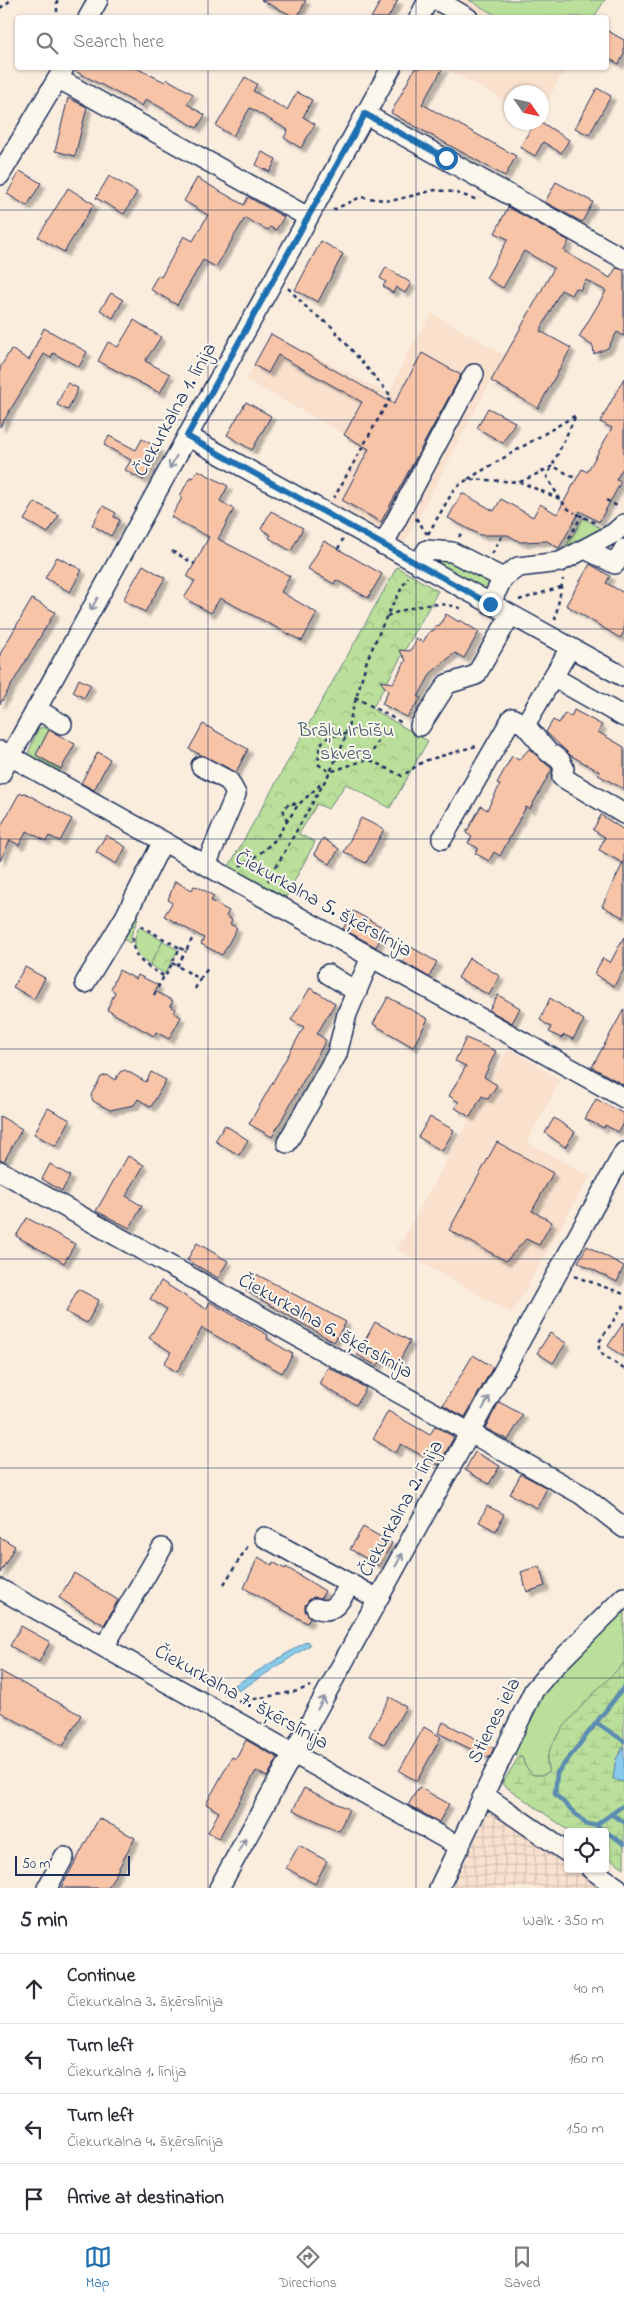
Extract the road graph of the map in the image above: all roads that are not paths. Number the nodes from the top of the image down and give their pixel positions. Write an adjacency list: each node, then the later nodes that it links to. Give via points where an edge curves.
1 (98, 0): 4 (street)
2 (428, 0): 5 (street)
3 (437, 0): 6 (street)
4 (90, 15)
5 (420, 15)
6 (463, 15)
7 (390, 70): 9 (street, Čiekurkalna 1. līnija)
8 (61, 73): 10 (street); 11 (street)
9 (365, 114): 11 (street, Čiekurkalna 1. līnija); 12 (street)
10 (0, 176)
11 (316, 216): 14 (street, Čiekurkalna 1. līnija)
12 (624, 259)
13 (474, 374): 16 (street)
14 (187, 436): 16 (street); 26 (street, Čiekurkalna 1. līnija, one-way to 26)
15 (622, 516): 17 (street, via 614,533)
16 (382, 544): 19 (street)
17 (585, 549): 18 (street, via 615,564); 20 (street, via 560,562 518,567)
18 (624, 549)
19 (421, 554): 20 (street, via 452,552); 21 (street)
20 (503, 578): 21 (street)
21 (490, 604): 22 (street)
22 (513, 610): 23 (street); 30 (street, via 476,675 447,684)
23 (570, 648): 24 (street); 25 (street)
24 (622, 671)
25 (554, 678): 27 (street); 29 (street)
26 (36, 709): 28 (street); 31 (street, Čiekurkalna 1. līnija)
27 (624, 717)
28 (62, 724)
29 (525, 724): 34 (street, via 560,760 564,768 562,778); 35 (street, via 512,718)
30 (420, 726)
31 (5, 753): 33 (street, Čiekurkalna 1. līnija); 36 (street, Čiekurkalna 5. šķērslīnija)
32 (201, 766): 37 (street, via 229,781 236,794)
33 (0, 775)
34 (624, 814)
35 (442, 839)
36 (163, 841): 37 (street, Čiekurkalna 5. šķērslīnija); 40 (street, via 125,917)
37 (206, 866): 38 (street, Čiekurkalna 5. šķērslīnija)
38 (371, 958): 41 (street); 42 (street, Čiekurkalna 5. šķērslīnija)
39 (328, 974): 41 (street)
40 (85, 982)
41 (357, 992): 43 (street, via 347,1014 338,1054)
42 (624, 1098)
43 (287, 1142)
44 (624, 1152): 46 (street, Čiekurkalna 2. līnija, one-way to 44)
45 (0, 1171): 46 (street, Čiekurkalna 6. šķērslīnija)
46 (470, 1433): 47 (street, Čiekurkalna 6. šķērslīnija, via 582,1495); 53 (street, Čiekurkalna 2. līnija, one-way to 46)
47 (624, 1528)
48 (264, 1537): 50 (street)
49 (162, 1548): 55 (street)
50 (350, 1583): 53 (street); 54 (street, via 335,1607 326,1610)
51 (0, 1589): 55 (street, Čiekurkalna 7. šķērslīnija)
52 (624, 1597): 57 (street, Stienes iela, via 534,1690)
53 (378, 1599): 56 (street, Čiekurkalna 2. līnija, one-way to 53)
54 (316, 1608)
55 (104, 1647): 56 (street, Čiekurkalna 7. šķērslīnija)
56 (293, 1754): 58 (street, Čiekurkalna 7. šķērslīnija); 63 (street, Čiekurkalna 2. līnija, one-way to 56)
57 (484, 1795): 58 (street, Stienes iela); 59 (street)
58 (460, 1847): 64 (street, Stienes iela)
59 (564, 1850)
60 (64, 1857): 62 (street)
61 (597, 1873): 65 (street)
62 (47, 1888)
63 (219, 1888)
64 (439, 1888)
65 (618, 1888)

